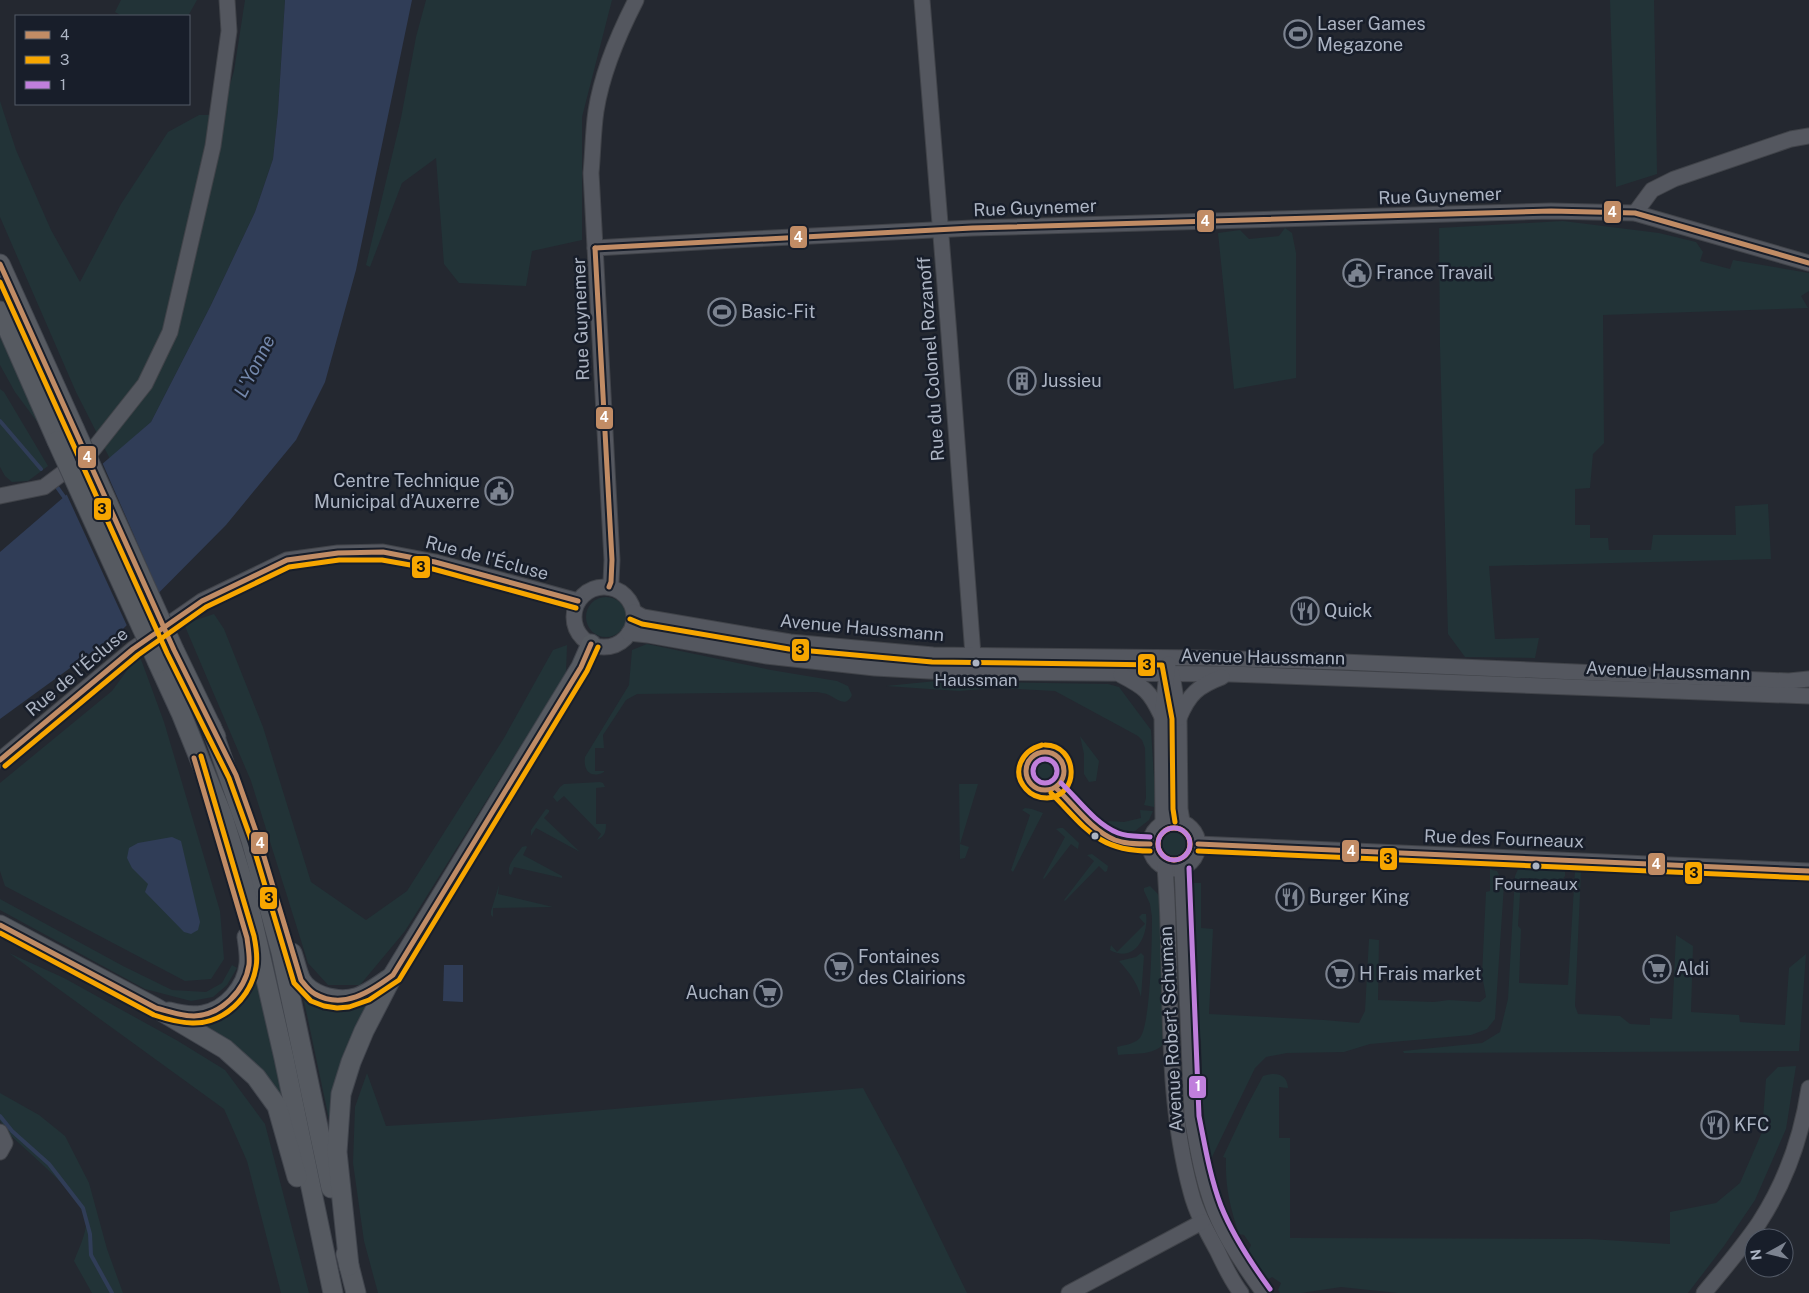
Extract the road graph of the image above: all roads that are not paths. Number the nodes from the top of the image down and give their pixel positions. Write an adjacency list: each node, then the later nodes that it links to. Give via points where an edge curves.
1 (227, 0): 11 (street, via 229,31 213,146 170,332 145,384 92,451 44,487)
2 (636, 0): 7 (street, via 611,55 596,111 591,172)
3 (922, 0): 6 (street, Rue du Colonel Rozanoff)
4 (1809, 136): 5 (street, via 1674,179 1652,190)
5 (1635, 213): 6 (street, Rue Guynemer, via 1551,211); 8 (street, Rue Guynemer)
6 (940, 230): 7 (street, Rue Guynemer); 17 (street, Rue du Colonel Rozanoff)
7 (595, 248): 12 (street, Rue Guynemer, via 612,560)
8 (1809, 263)
9 (0, 264): 27 (main road, bridge)
10 (0, 311): 24 (main road, bridge)
11 (0, 496)
12 (609, 587): 13 (street, via 592,589); 14 (street, via 626,596)
13 (578, 601): 16 (street, via 574,620 577,630); 28 (street, Rue de l'Écluse, via 435,562 383,552 338,553 287,560 202,601 132,649)
14 (634, 612): 15 (street); 17 (street, Avenue Haussmann, via 650,618 790,642 934,655)
15 (629, 633): 16 (street, via 616,644); 19 (street, Avenue Haussmann, via 766,656 875,668)
16 (591, 644): 36 (main road, via 581,667)
17 (973, 655): 18 (street, Avenue Haussmann)
18 (1168, 658): 20 (street); 22 (street, Avenue Haussmann)
19 (1117, 673): 20 (street, Avenue Haussmann); 25 (street, via 1142,686)
20 (1169, 674): 21 (street, Avenue Haussmann); 25 (street); 26 (street)
21 (1230, 674): 23 (street, Avenue Haussmann); 26 (street, via 1198,688)
22 (1809, 679)
23 (1809, 696)
24 (181, 713): 37 (main road, via 247,938 249,965 240,991 223,1006 204,1015 180,1015); 41 (main road, via 222,817 245,888)
25 (1162, 717): 30 (street)
26 (1179, 718): 29 (street)
27 (211, 726): 36 (main road, via 236,775 301,980 314,993 334,1000 351,1000 369,993); 40 (main road, via 251,840 281,952)
28 (0, 760)
29 (1182, 821): 30 (street); 31 (street, via 1194,830)
30 (1163, 823): 32 (street, via 1154,830 1150,851)
31 (1198, 844): 33 (street, via 1194,858); 34 (street, Rue des Fourneaux)
32 (1165, 868): 33 (street); 39 (street, Avenue Robert Schuman, via 1176,1122 1191,1192)
33 (1182, 868): 45 (street, Avenue Robert Schuman, via 1192,1117 1199,1157 1218,1220 1232,1247)
34 (1809, 871)
35 (0, 925): 37 (main road)
36 (393, 975): 40 (main road, via 360,1038 341,1094 337,1152)
37 (156, 1008): 41 (main road, via 225,1049 256,1077 277,1106)
38 (1809, 1088): 46 (street, via 1800,1133 1770,1205)
39 (1202, 1222): 43 (street); 44 (street, Avenue Robert Schuman, via 1234,1284)
40 (349, 1266): 42 (main road)
41 (332, 1293)
42 (356, 1293)
43 (1069, 1293)
44 (1242, 1293)
45 (1264, 1293)
46 (1704, 1293)

